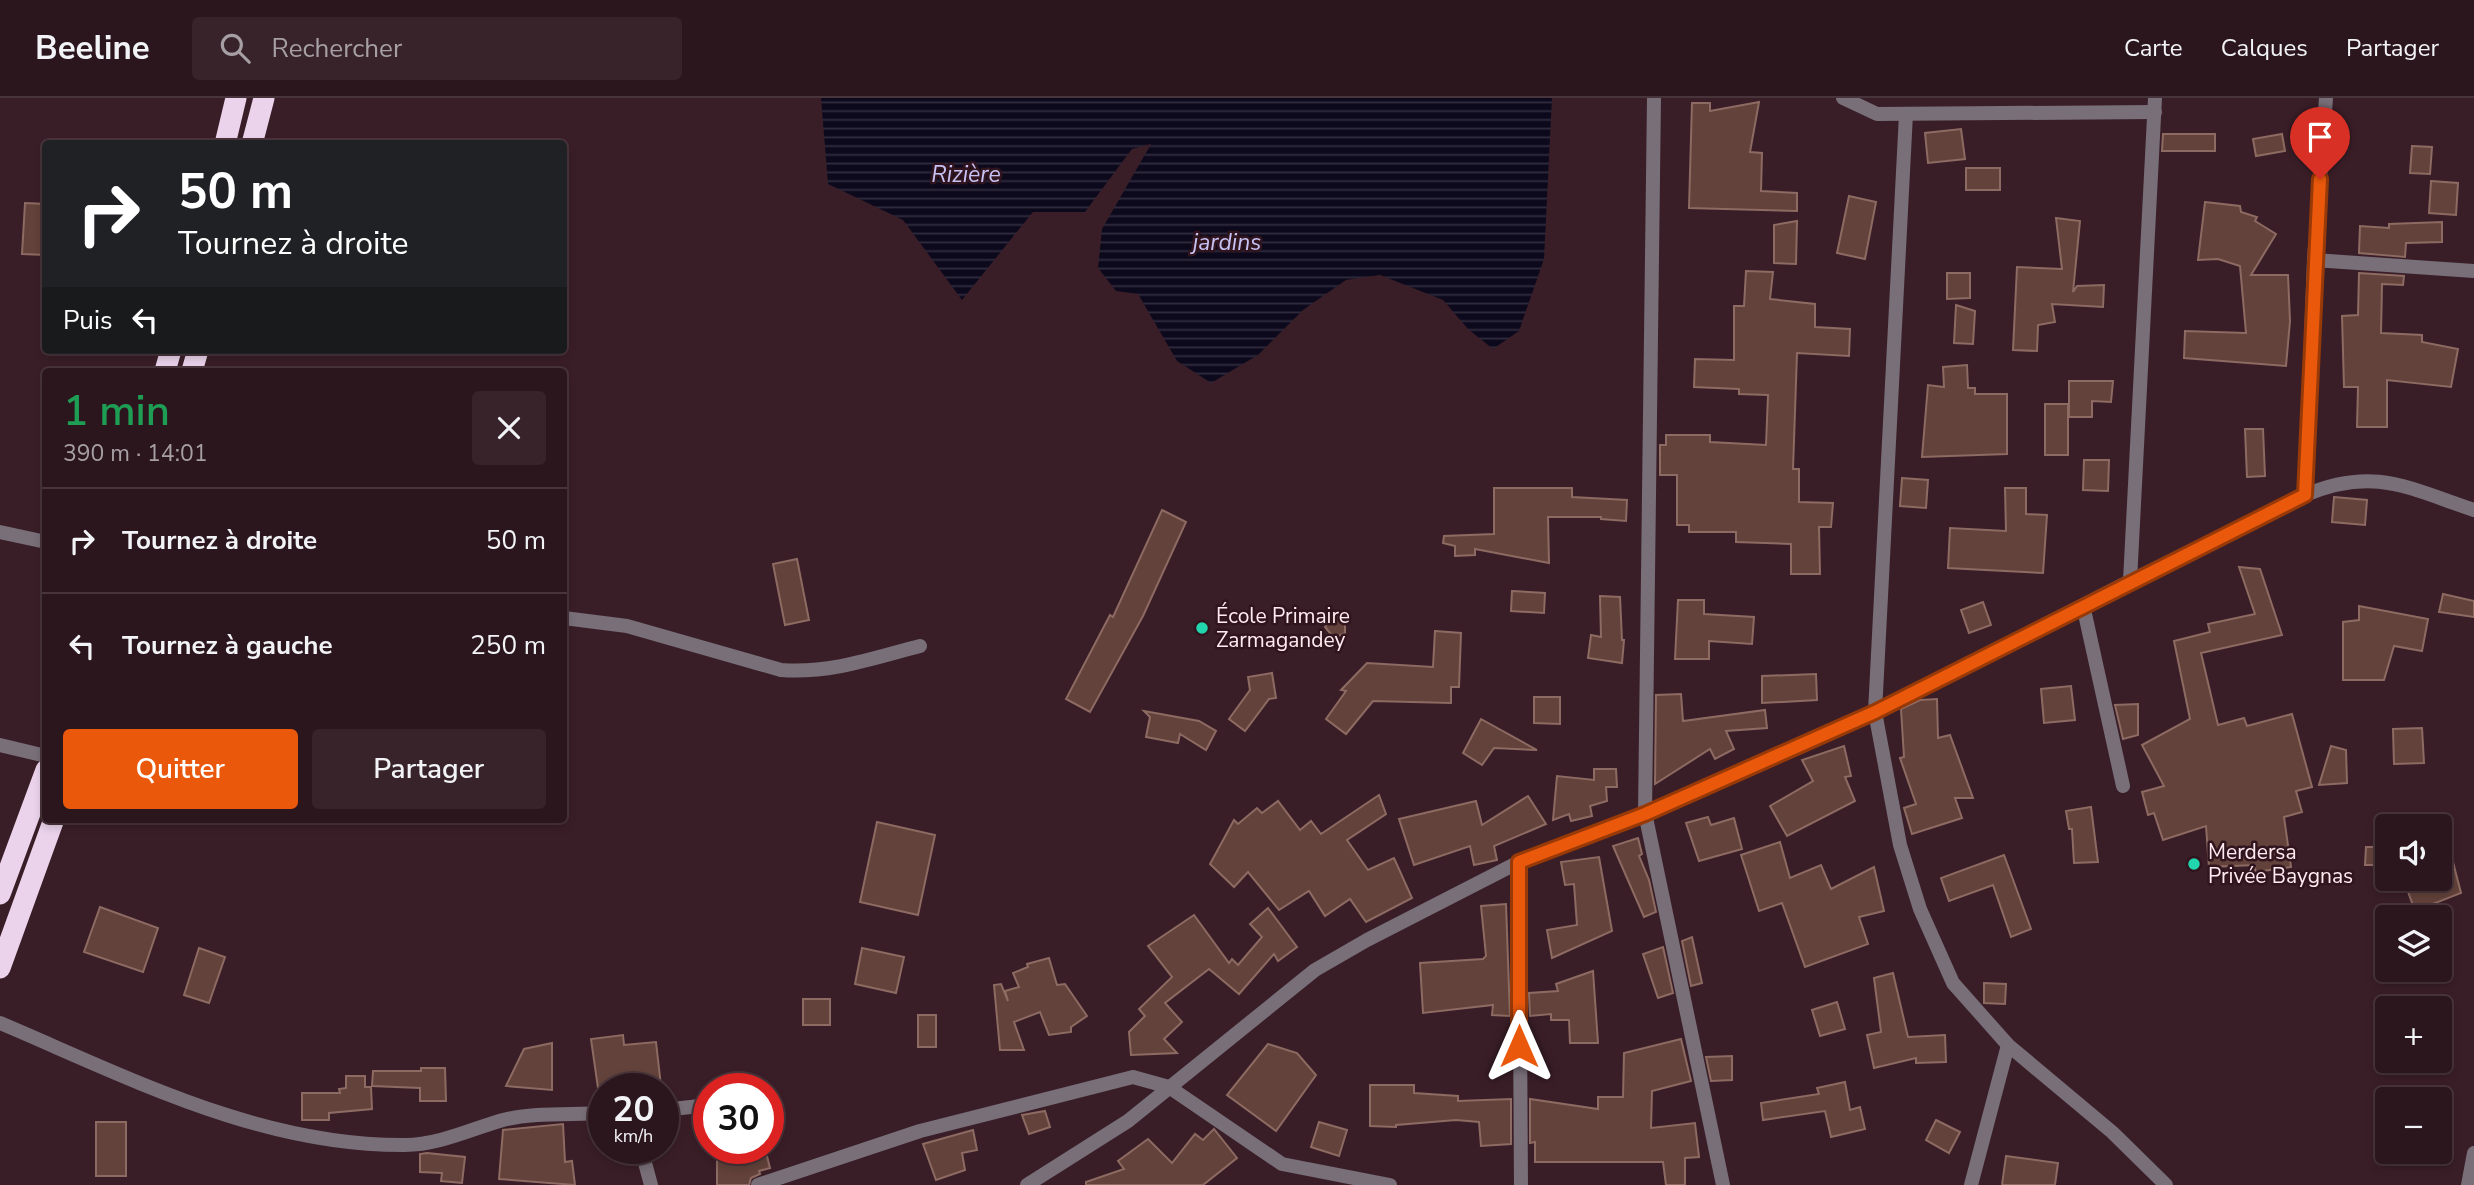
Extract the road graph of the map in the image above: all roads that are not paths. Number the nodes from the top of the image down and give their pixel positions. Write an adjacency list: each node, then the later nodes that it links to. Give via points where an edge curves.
1 (236, 98): 10 (highway)
2 (264, 98): 11 (highway)
3 (1654, 98): 27 (street)
4 (1843, 98): 8 (street)
5 (1877, 98): 8 (street)
6 (2326, 98): 12 (street)
7 (2155, 105): 9 (street); 18 (street)
8 (1877, 114): 9 (street)
9 (1906, 114): 22 (street)
10 (226, 140)
11 (253, 140)
12 (2314, 260): 13 (street); 14 (street)
13 (2474, 271)
14 (2305, 495): 15 (street, via 2334,483 2385,480); 18 (street)
15 (2474, 510)
16 (0, 532): 17 (street)
17 (42, 541)
18 (2130, 581): 19 (street)
19 (2083, 605): 22 (street); 26 (street)
20 (567, 618): 21 (street, via 627,626 793,671 823,671)
21 (920, 646)
22 (1875, 712): 27 (street); 33 (street, via 1900,845 1920,909 1953,983)
23 (0, 745): 24 (street)
24 (42, 755)
25 (42, 780): 30 (highway)
26 (2123, 786)
27 (1645, 814): 29 (street); 43 (street)
28 (53, 823): 31 (highway)
29 (1519, 862): 34 (street, via 1315,970); 42 (street)
30 (0, 894)
31 (0, 968)
32 (0, 1023): 35 (street, via 202,1109 316,1138 407,1145 506,1119)
33 (2008, 1045): 44 (street); 45 (street, via 2112,1132)
34 (1169, 1087): 39 (street, via 1133,1077 1112,1081 920,1131); 40 (street, via 1128,1121); 41 (street, via 1275,1161)
35 (588, 1114)
36 (2474, 1153): 46 (street)
37 (645, 1164): 38 (street)
38 (651, 1185)
39 (758, 1185)
40 (1027, 1185)
41 (1390, 1185)
42 (1521, 1185)
43 (1723, 1185)
44 (1971, 1185)
45 (2166, 1185)
46 (2468, 1185)

